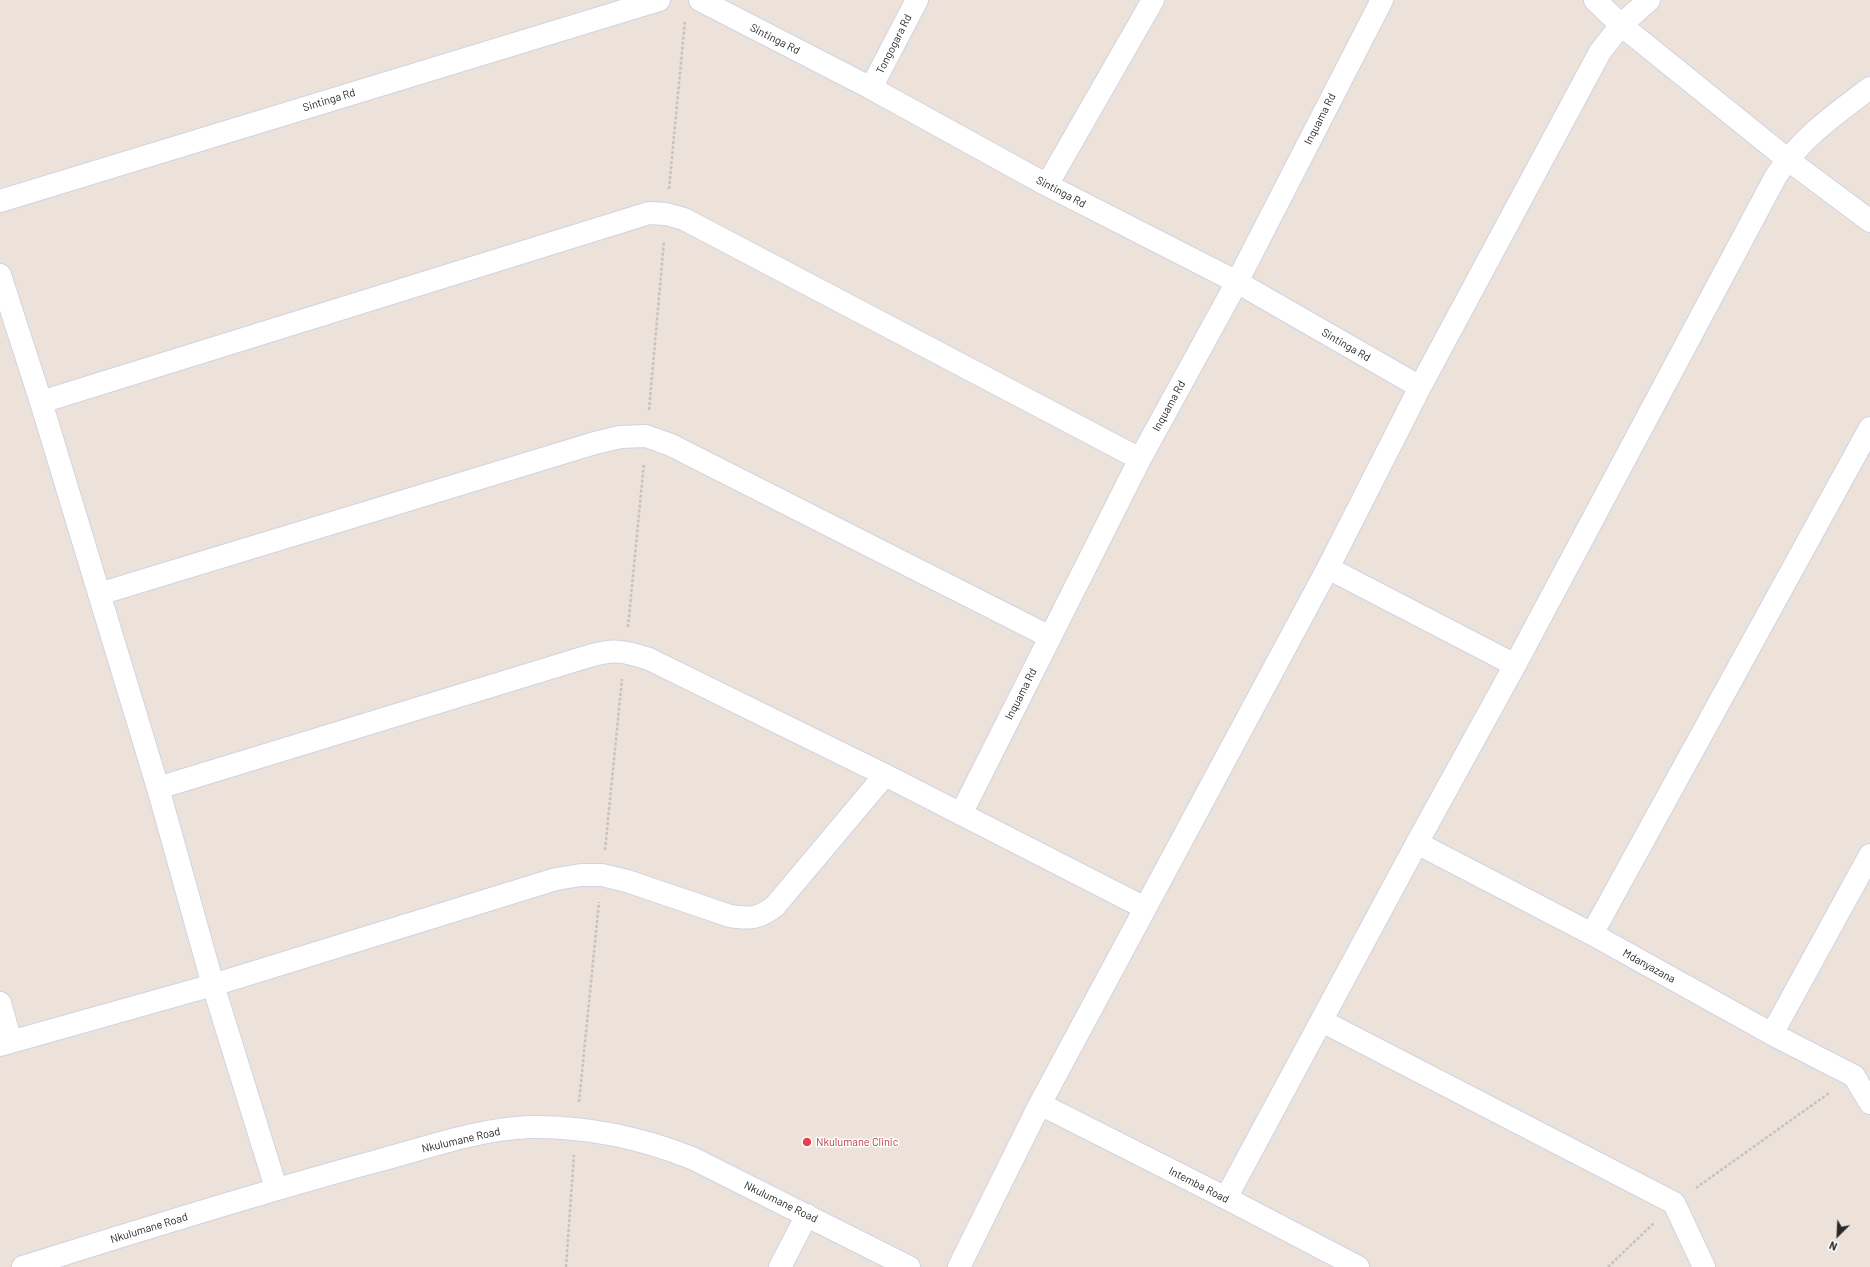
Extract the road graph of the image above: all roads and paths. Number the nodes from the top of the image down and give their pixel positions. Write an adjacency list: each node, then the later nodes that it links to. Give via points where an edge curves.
1 (659, 0): 13 (street, Sintinga Rd)
2 (700, 0): 9 (street, Sintinga Rd)
3 (917, 0): 9 (street, Tongogara Rd)
4 (1153, 0): 12 (street)
5 (1382, 0): 16 (street, Inquama Rd)
6 (1595, 0): 8 (street)
7 (1649, 0): 8 (street)
8 (1621, 24): 11 (street); 17 (street, via 1600,52)
9 (871, 88): 12 (street, Sintinga Rd)
10 (1870, 88): 11 (street, via 1815,131)
11 (1787, 159): 14 (street); 24 (street, via 1762,201)
12 (1047, 185): 16 (street, Sintinga Rd)
13 (0, 200)
14 (1870, 221)
15 (0, 275): 18 (street)
16 (1237, 282): 17 (street, Sintinga Rd); 20 (street, Inquama Rd)
17 (1420, 387): 21 (street)
18 (41, 402): 20 (street, via 649,213 684,219); 22 (street)
19 (1870, 428): 31 (street)
20 (1140, 459): 23 (street, Inquama Rd)
21 (1328, 568): 24 (street); 30 (street)
22 (99, 594): 23 (street, via 595,443 646,436 671,445); 26 (street)
23 (1050, 637): 27 (street, Inquama Rd)
24 (1515, 665): 28 (street)
25 (885, 775): 26 (street, via 649,659 625,651 605,651); 27 (street); 32 (street, via 775,906 762,916 748,919 730,916 627,881 602,875 581,875 556,879)
26 (158, 788): 32 (street)
27 (961, 814): 30 (street)
28 (1416, 843): 31 (street, Mdanyazana); 34 (street)
29 (1870, 855): 35 (street)
30 (1145, 908): 39 (street)
31 (1592, 934): 35 (street, Mdanyazana)
32 (213, 986): 36 (street); 40 (street)
33 (0, 1003): 36 (street)
34 (1322, 1021): 41 (street); 42 (street)
35 (1772, 1034): 37 (street, Mdanyazana)
36 (6, 1044)
37 (1854, 1076): 38 (street); 42 (path)
38 (1870, 1103)
39 (1040, 1104): 41 (street, Intemba Road); 47 (street)
40 (276, 1188): 43 (street, Nkulumane Road, via 487,1132 529,1127 576,1129 620,1135 655,1144 692,1158); 44 (street, Nkulumane Road)
41 (1226, 1198): 48 (street, Intemba Road)
42 (1674, 1203): 49 (path); 50 (street)
43 (807, 1215): 45 (street); 46 (street, Nkulumane Road)
44 (23, 1267)
45 (780, 1267)
46 (909, 1267)
47 (959, 1267)
48 (1358, 1267)
49 (1608, 1267)
50 (1704, 1267)

